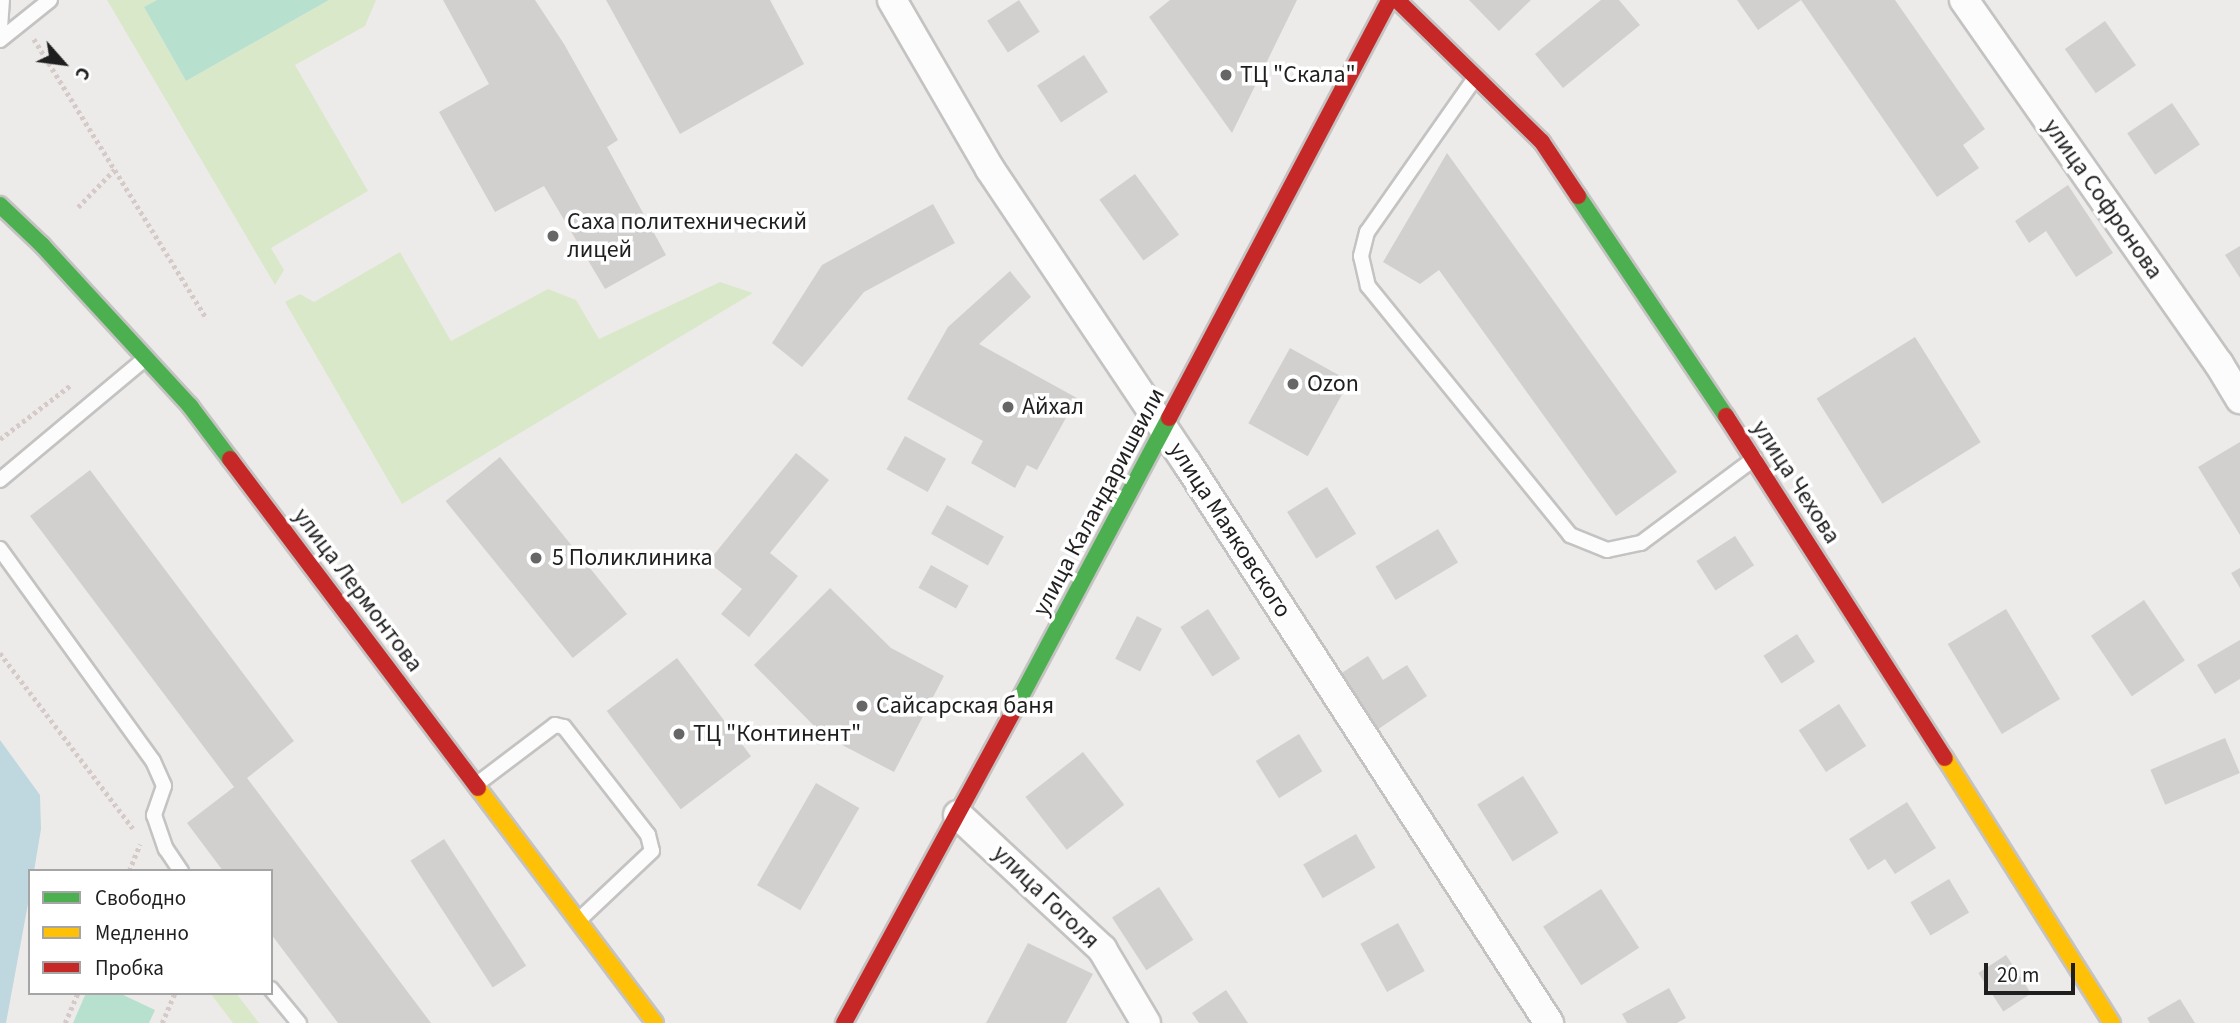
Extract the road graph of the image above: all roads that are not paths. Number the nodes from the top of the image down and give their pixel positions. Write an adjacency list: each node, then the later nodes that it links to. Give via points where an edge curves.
1 (2, 0): 7 (lane)
2 (50, 0): 8 (lane)
3 (892, 0): 13 (street, улица Маяковского, via 990,169)
4 (1389, 0): 13 (street, улица Каландаришвили)
5 (1397, 0): 9 (street, улица Чехова)
6 (1964, 0): 12 (street, улица Софронова)
7 (0, 28)
8 (0, 40)
9 (1476, 77): 14 (street, улица Чехова, via 1542,142); 14 (lane, via 1367,232 1361,256 1368,286 1570,536 1607,550 1641,543)
10 (0, 205): 11 (street, улица Лермонтова)
11 (147, 356): 15 (lane); 17 (street, улица Лермонтова, via 190,406)
12 (2240, 399)
13 (1164, 429): 18 (street, улица Каландаришвили); 26 (street, улица Маяковского)
14 (1755, 458): 27 (street, улица Чехова)
15 (0, 480)
16 (0, 549): 19 (lane, via 153,761 164,786 154,816 166,849)
17 (475, 785): 20 (street, улица Лермонтова); 20 (lane, via 555,725 564,727 648,835 652,851)
18 (958, 815): 24 (street, улица Каландаришвили); 25 (street, улица Гоголя, via 1102,949)
19 (180, 869)
20 (578, 921): 23 (street, улица Лермонтова)
21 (273, 991): 22 (lane)
22 (299, 1023)
23 (655, 1023)
24 (844, 1023)
25 (1146, 1023)
26 (1549, 1023)
27 (2112, 1023)

